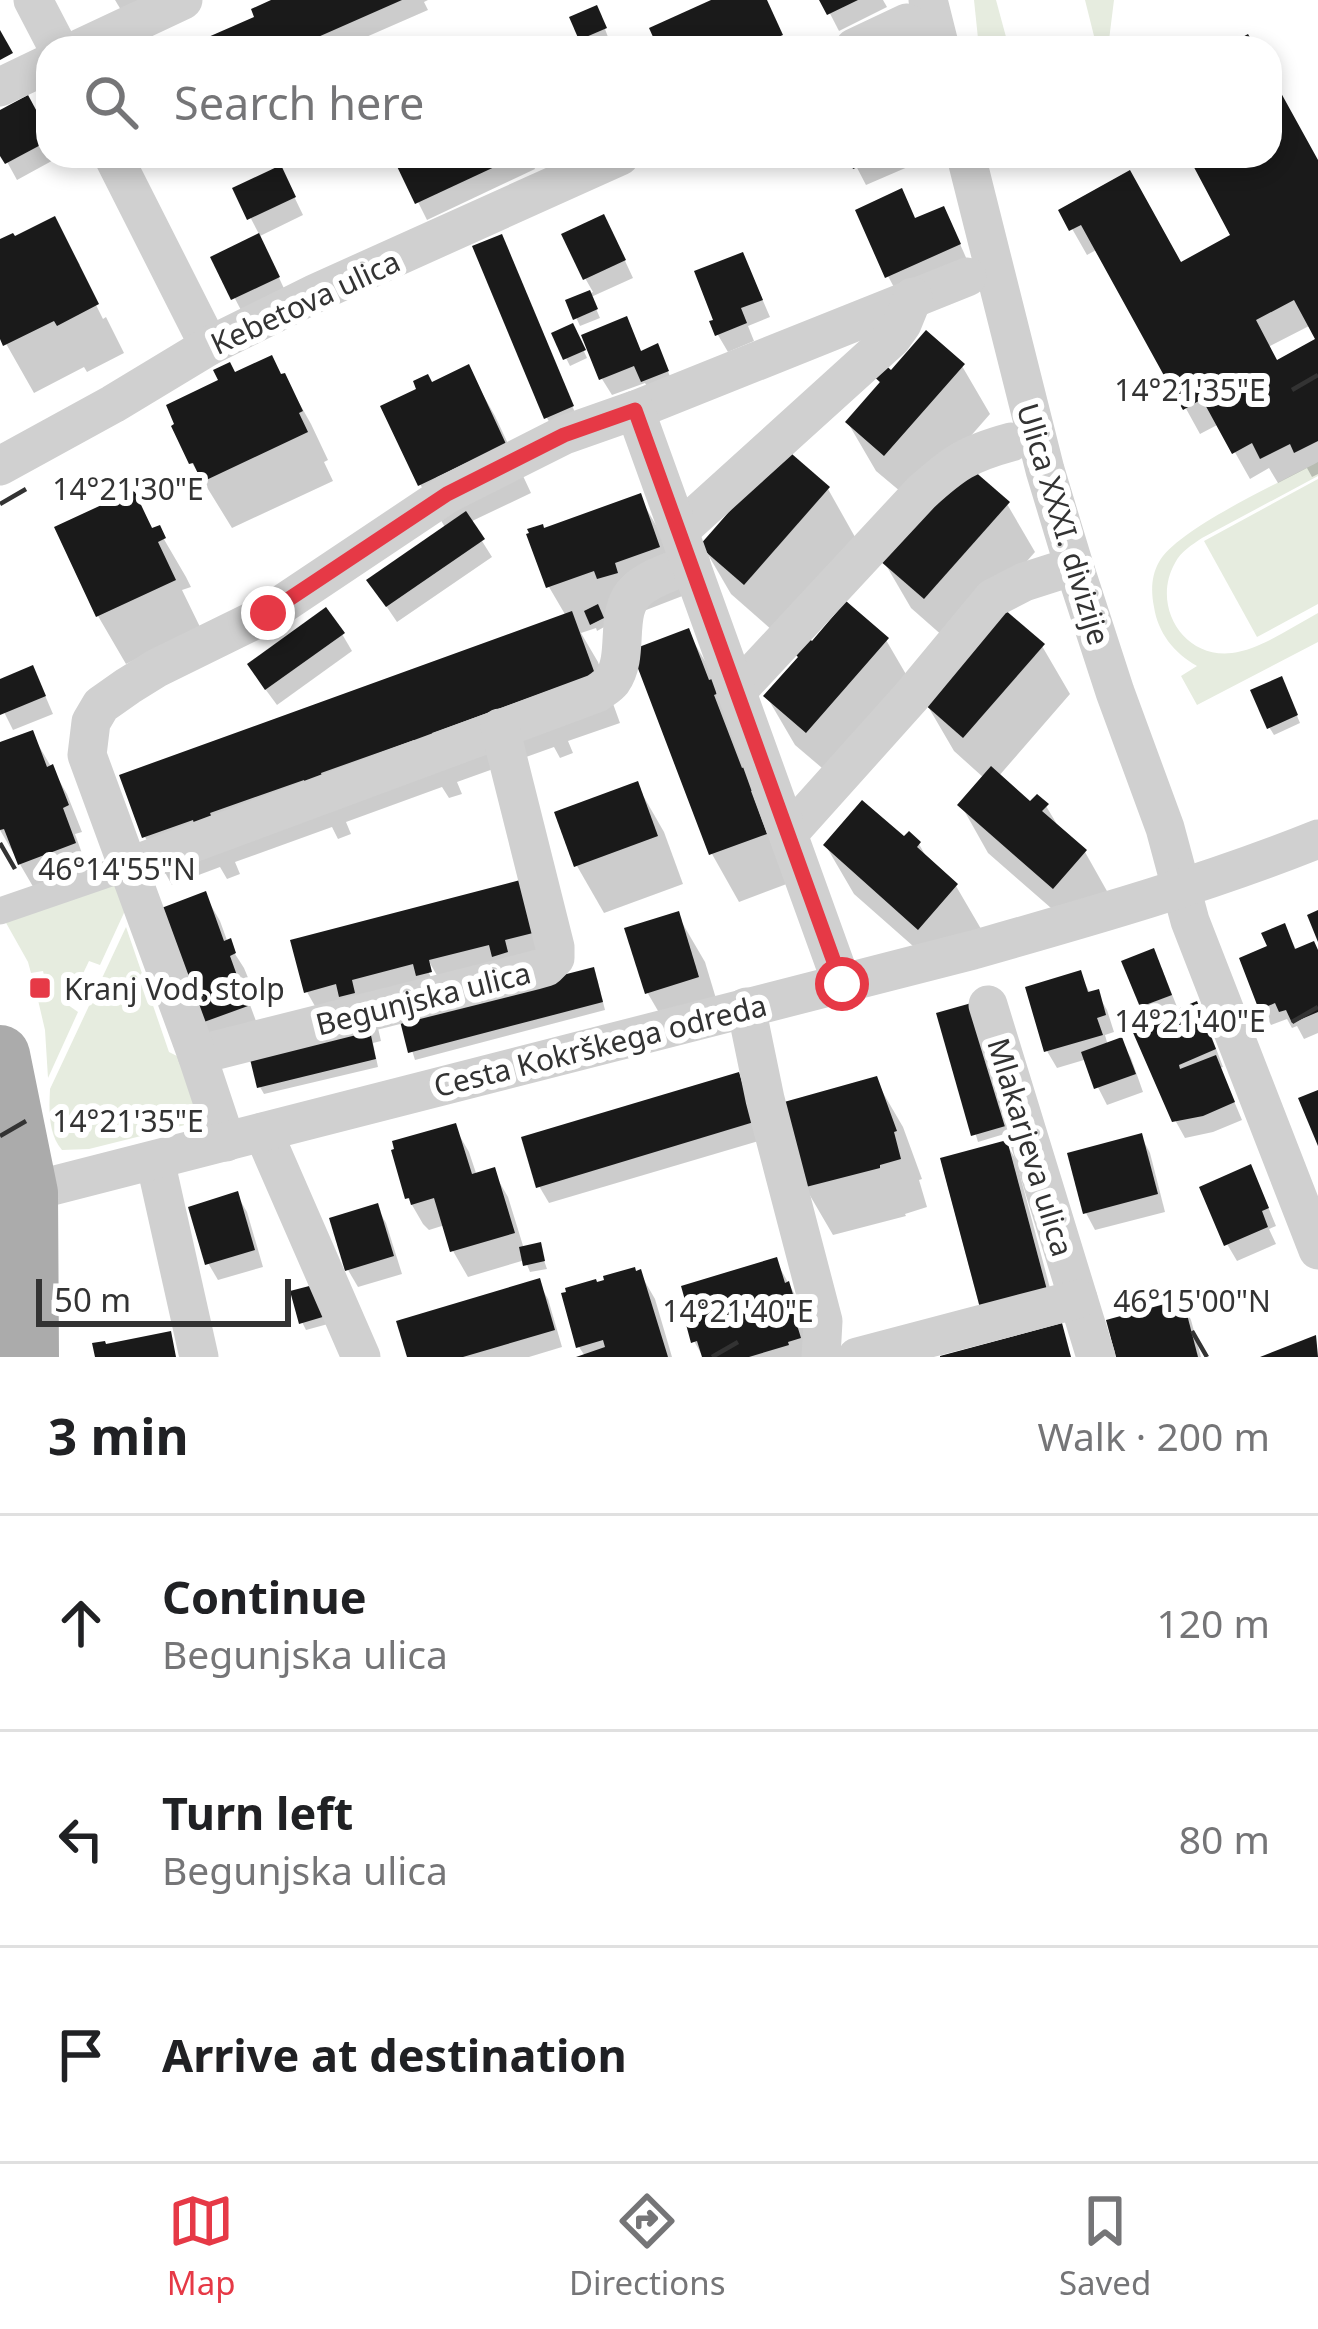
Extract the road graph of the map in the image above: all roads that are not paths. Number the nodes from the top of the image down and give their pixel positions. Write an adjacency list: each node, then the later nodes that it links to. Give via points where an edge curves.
1 (33, 0): 4 (street)
2 (182, 0): 5 (street)
3 (918, 12): 6 (street)
4 (52, 36)
5 (106, 36)
6 (875, 36)
7 (36, 70): 8 (street)
8 (0, 87)
9 (119, 168): 14 (street)
10 (593, 168): 14 (street, Kebetova ulica)
11 (969, 168): 19 (street, Ulica XXXI. divizije)
12 (967, 277): 13 (street)
13 (913, 297): 15 (street); 18 (street, via 892,338)
14 (208, 346): 17 (street, Kebetova ulica)
15 (635, 410): 18 (street); 24 (street, via 564,435 447,494 268,613 101,705 87,755)
16 (1011, 442): 20 (street, via 952,464)
17 (0, 466)
18 (685, 548): 20 (street); 21 (street, via 633,593 613,680)
19 (1074, 566): 22 (street, via 993,598); 25 (street, Ulica XXXI. divizije)
20 (736, 692): 22 (street)
21 (500, 728): 24 (street); 31 (street, Begunjska ulica, via 555,958 536,970)
22 (788, 834): 27 (street)
23 (1318, 839): 25 (street, Cesta Kokrškega odreda)
24 (139, 863): 26 (street); 31 (street)
25 (1180, 887): 27 (street, Cesta Kokrškega odreda); 35 (street, Ulica XXXI. divizije)
26 (0, 911)
27 (842, 984): 29 (street, Cesta Kokrškega odreda)
28 (988, 1006): 36 (street, Mlakarjeva ulica)
29 (746, 1007): 32 (street, Cesta Kokrškega odreda); 40 (street, via 823,1321)
30 (0, 1055): 34 (main road)
31 (197, 1055): 32 (street)
32 (244, 1137): 33 (street, Cesta Kokrškega odreda); 39 (street)
33 (155, 1160): 34 (street, Cesta Kokrškega odreda); 38 (street)
34 (14, 1196): 37 (main road)
35 (1318, 1250)
36 (1078, 1299): 41 (street); 42 (street, Mlakarjeva ulica)
37 (28, 1357)
38 (199, 1357)
39 (361, 1357)
40 (821, 1357)
41 (857, 1357)
42 (1096, 1357)

